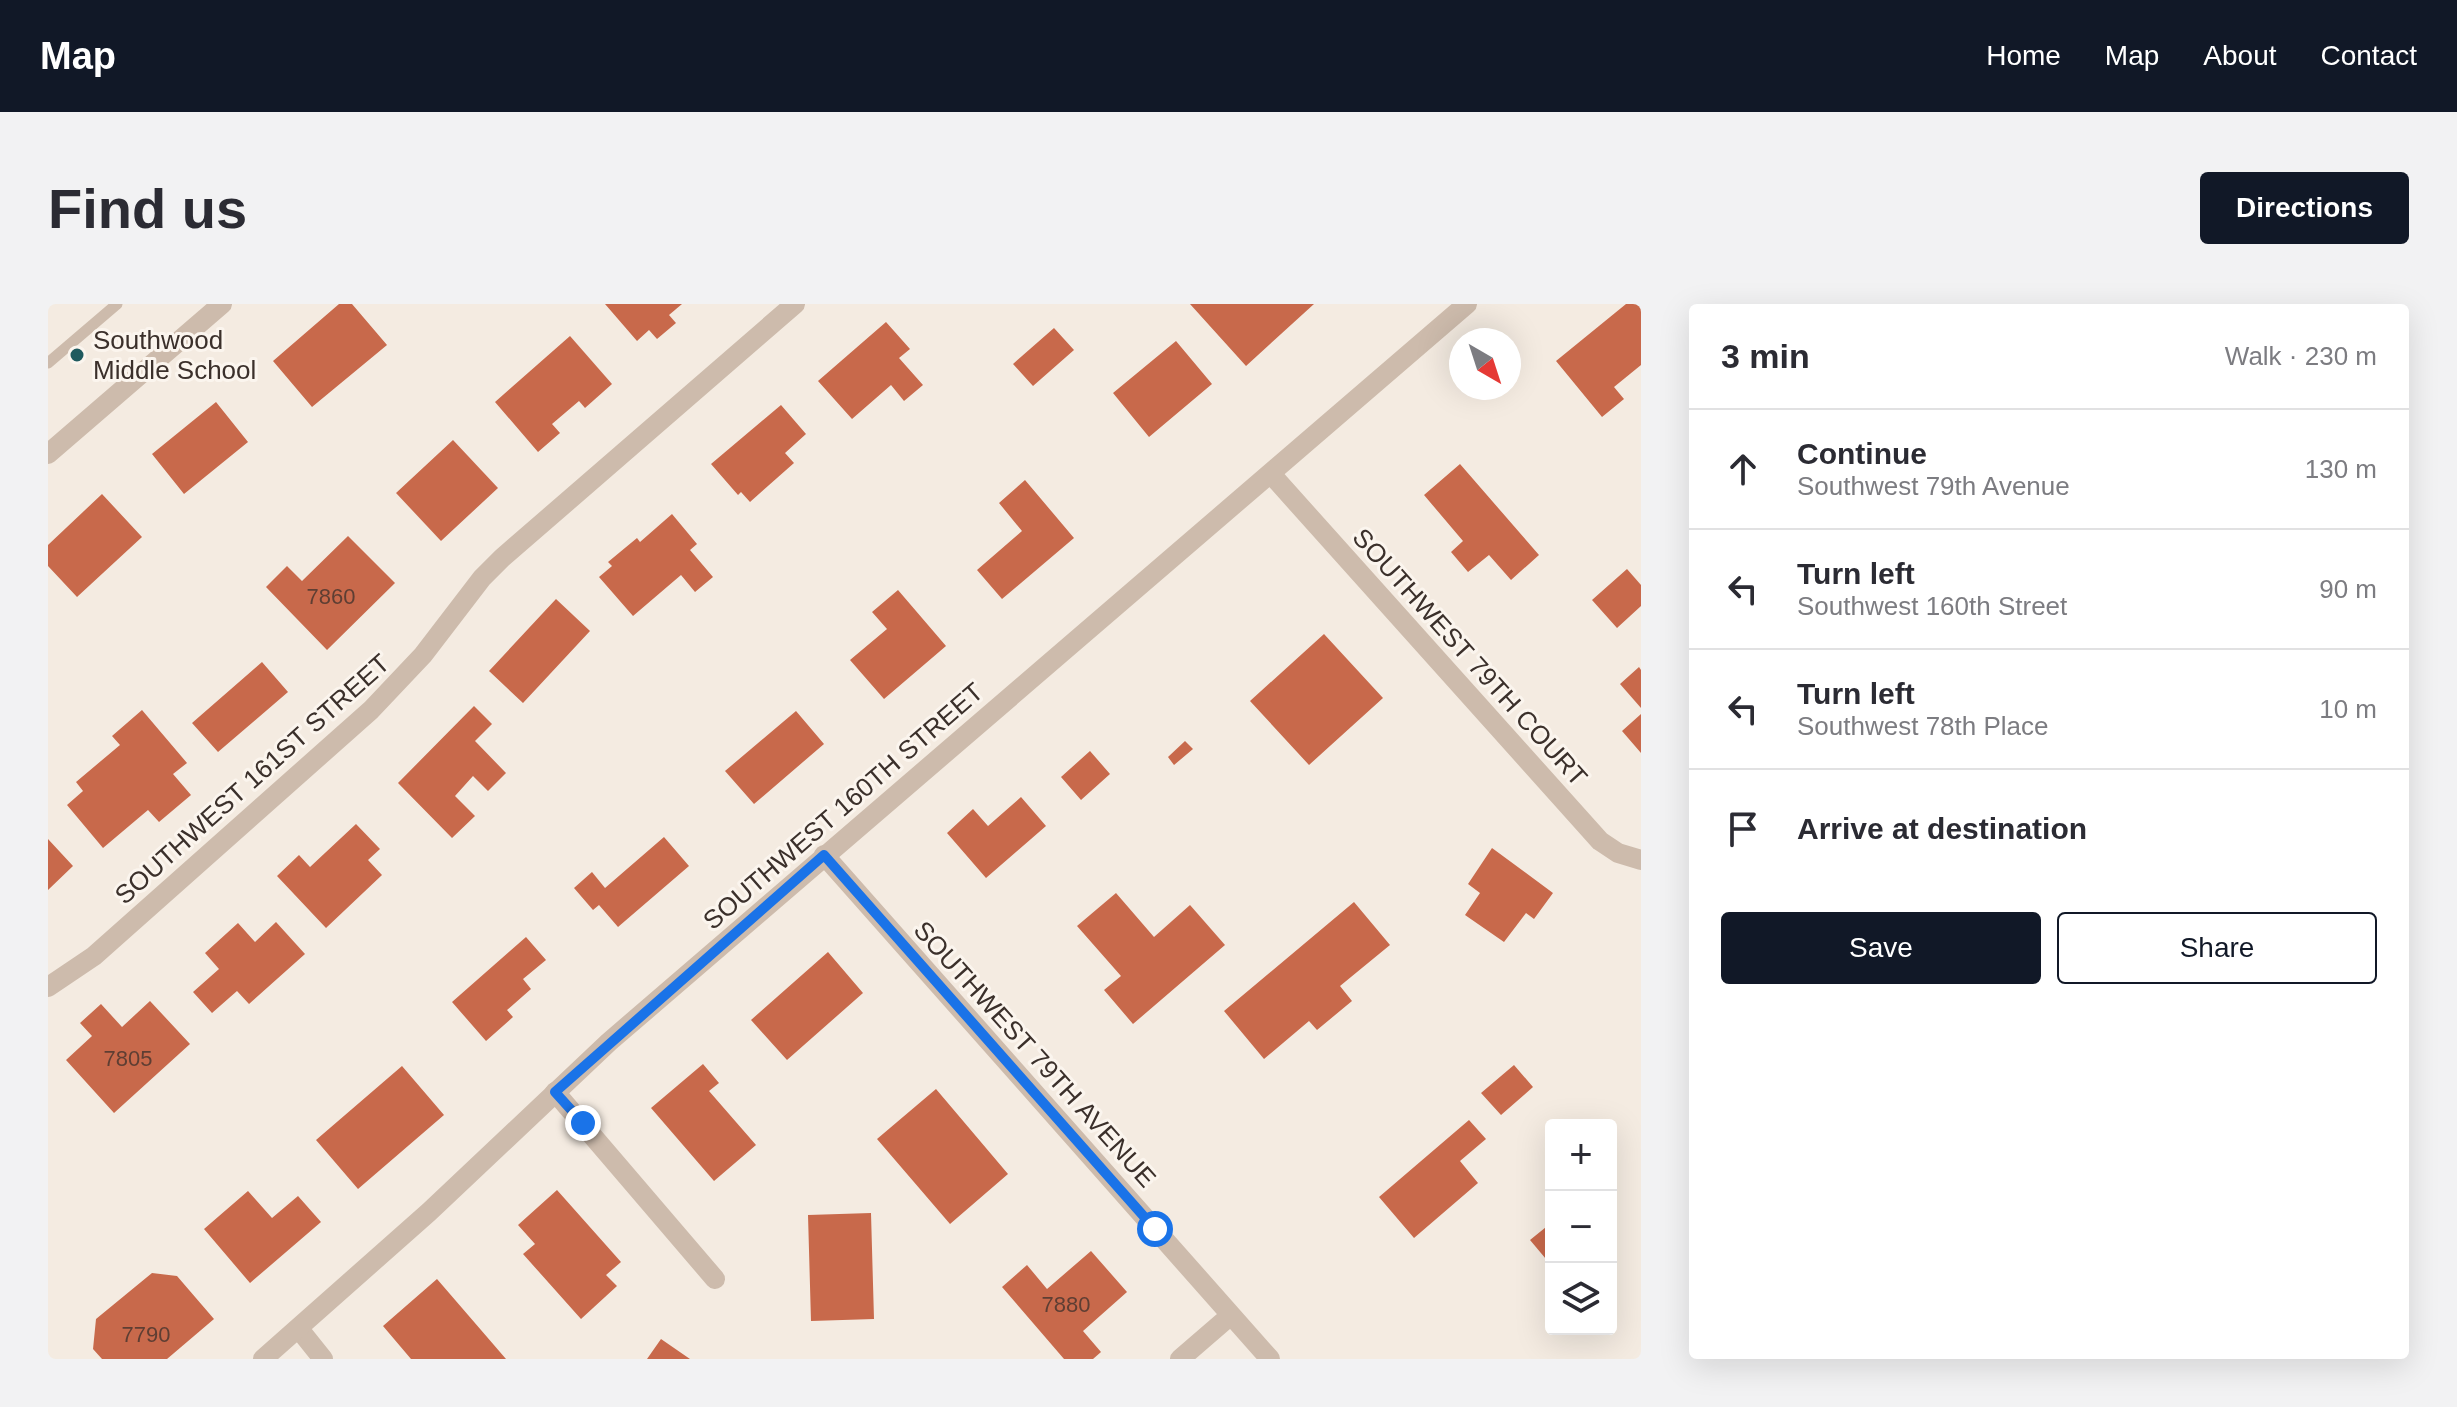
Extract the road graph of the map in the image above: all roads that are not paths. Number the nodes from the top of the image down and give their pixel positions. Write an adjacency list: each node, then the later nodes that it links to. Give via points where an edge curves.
1 (117, 304): 5 (lane)
2 (222, 304): 6 (street)
3 (795, 304): 10 (street, SOUTHWEST 161ST STREET, via 502,558 401,679 288,787 94,956)
4 (1459, 307): 7 (street, SOUTHWEST 160TH STREET)
5 (48, 363)
6 (48, 454)
7 (1271, 474): 8 (street, SOUTHWEST 160TH STREET); 9 (street, SOUTHWEST 79TH COURT, via 1600,841)
8 (824, 855): 11 (street, SOUTHWEST 160TH STREET); 13 (street, SOUTHWEST 79TH AVENUE)
9 (1641, 860)
10 (48, 987)
11 (555, 1092): 12 (street); 14 (street, SOUTHWEST 160TH STREET)
12 (715, 1279)
13 (1231, 1315): 17 (street); 18 (street, SOUTHWEST 79TH AVENUE)
14 (299, 1329): 15 (street, SOUTHWEST 160TH STREET); 16 (street)
15 (263, 1359)
16 (323, 1359)
17 (1180, 1359)
18 (1270, 1359)

